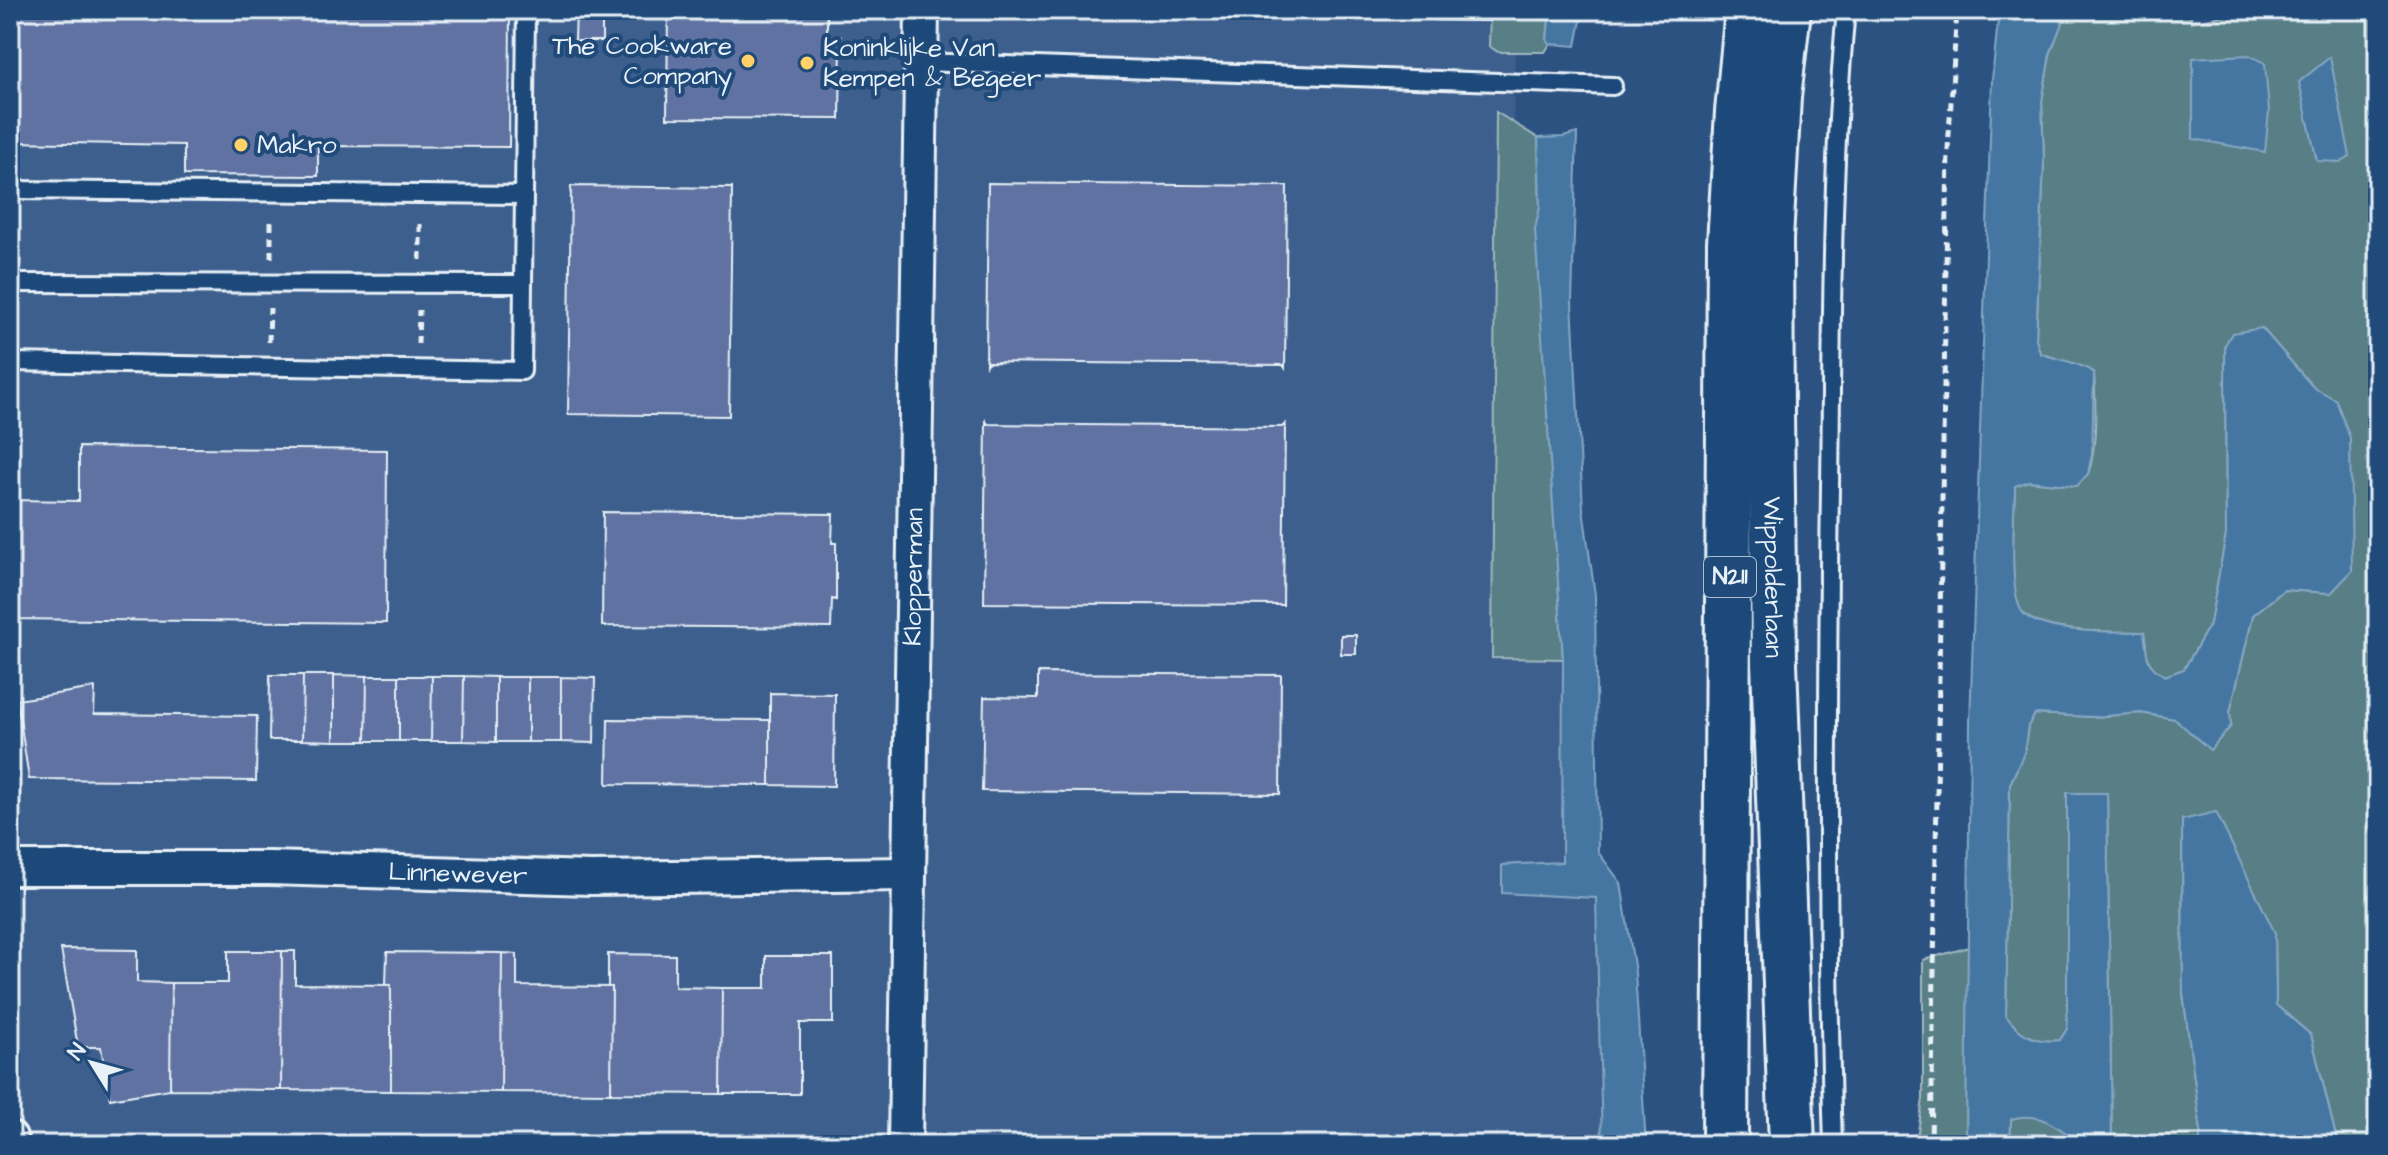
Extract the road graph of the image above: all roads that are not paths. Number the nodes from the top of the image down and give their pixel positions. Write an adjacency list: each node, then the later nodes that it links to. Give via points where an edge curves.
1 (526, 10): 9 (lane)
2 (922, 10): 6 (street, Klopperman)
3 (1748, 10): 18 (main road, Wippolderlaan / N211, via 1730,243)
4 (1788, 10): 19 (main road, Wippolderlaan / N211, via 1770,239 1774,663)
5 (1846, 10): 20 (lane, via 1831,407 1827,958)
6 (921, 62): 7 (lane); 14 (street, Klopperman)
7 (1613, 86)
8 (10, 190): 9 (lane)
9 (524, 195): 11 (lane)
10 (10, 283): 11 (lane)
11 (523, 284): 12 (lane, via 522,371)
12 (10, 362)
13 (10, 868): 14 (street, Linnewever, via 270,868 591,878)
14 (907, 874): 17 (street, Klopperman)
15 (10, 1138): 16 (street)
16 (11, 1145)
17 (905, 1145)
18 (1725, 1145)
19 (1792, 1145)
20 (1833, 1145)

